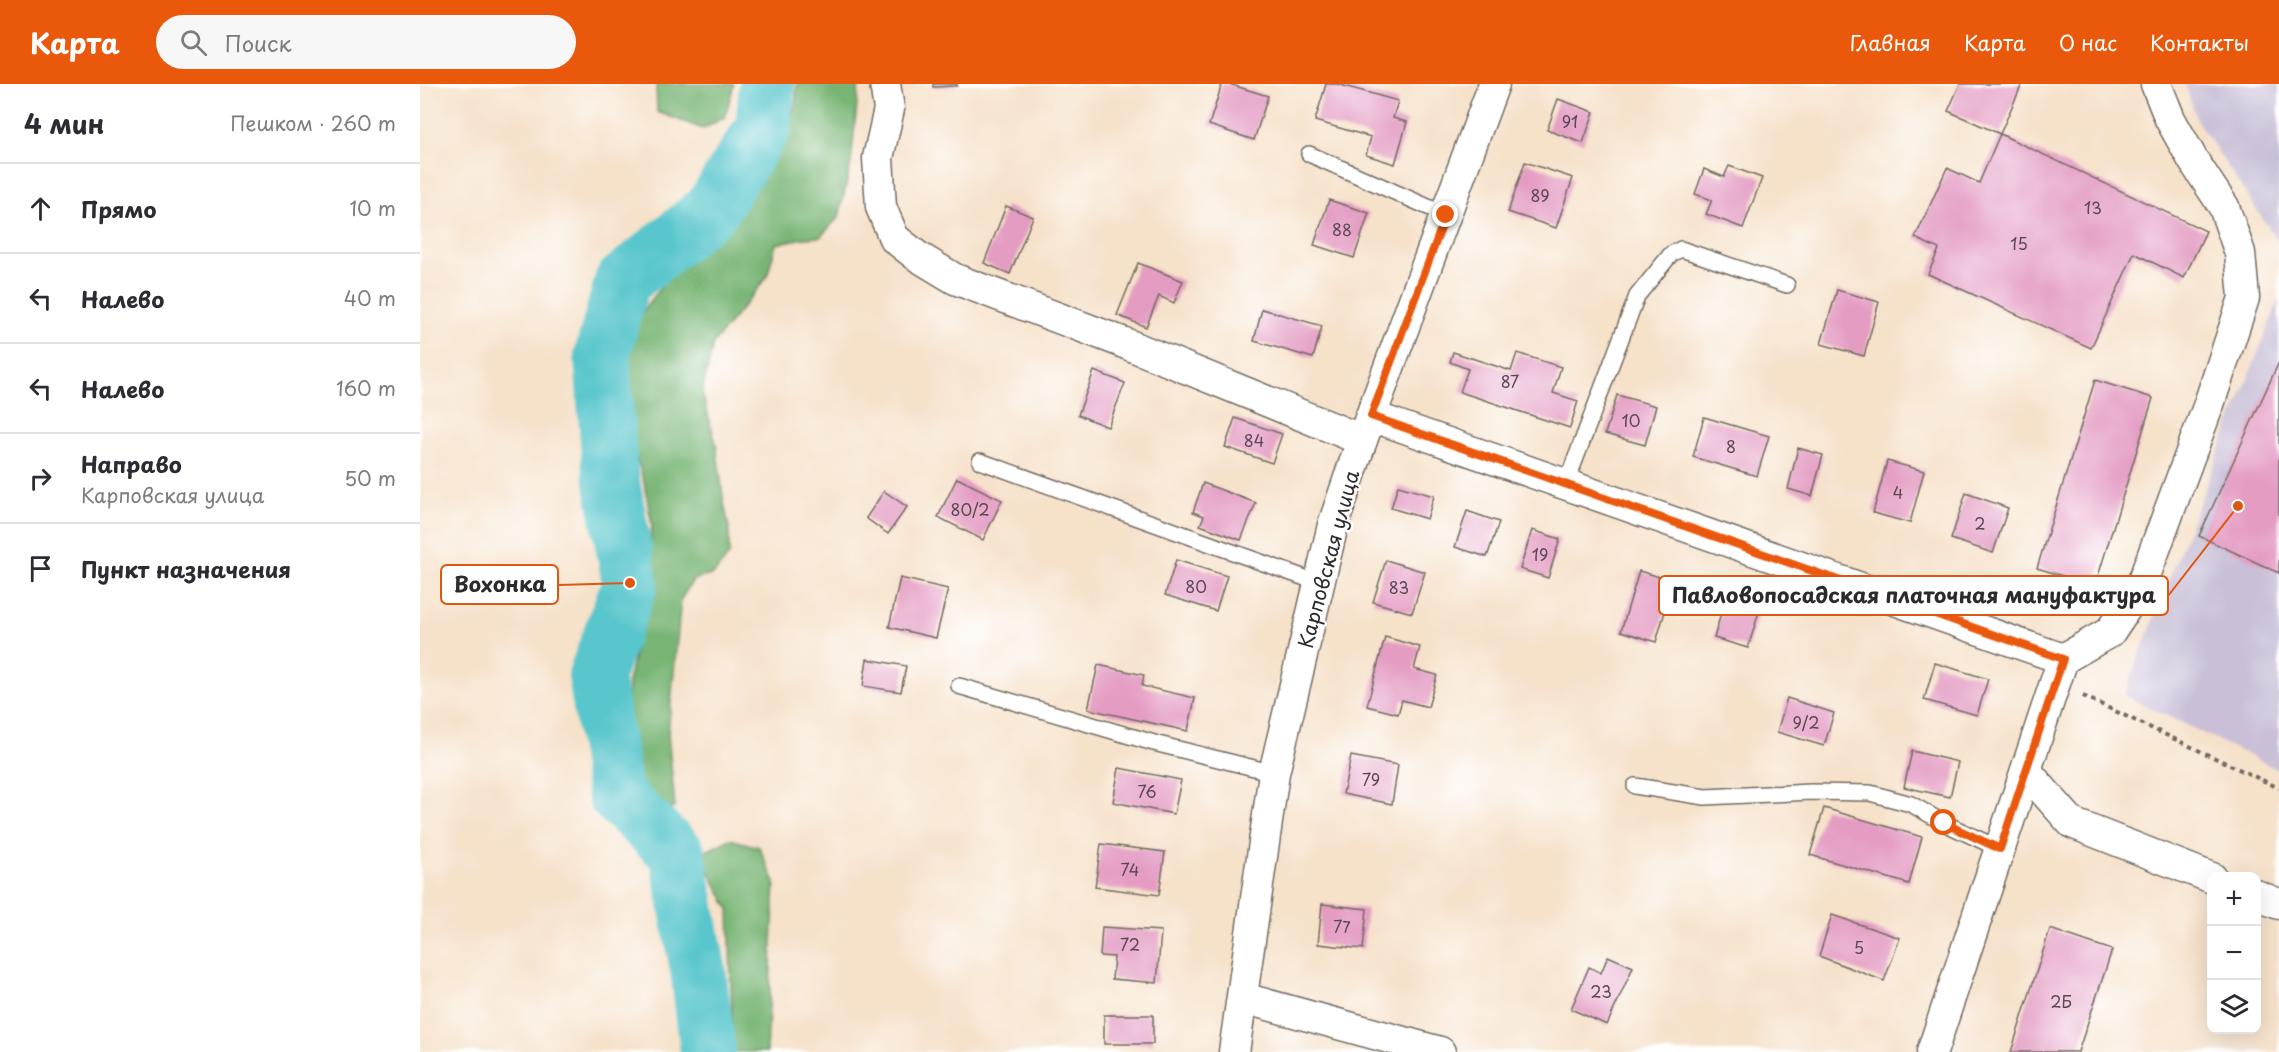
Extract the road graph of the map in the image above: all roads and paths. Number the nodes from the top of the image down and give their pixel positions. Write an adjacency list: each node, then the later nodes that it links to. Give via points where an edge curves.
1 (885, 84): 7 (street, via 889,110 878,158 881,207 894,238 917,256 955,279)
2 (1494, 84): 5 (street, Карповская улица)
3 (2157, 84): 11 (street, via 2170,119 2224,207 2240,253 2244,298 2142,584 2110,632)
4 (1309, 154): 5 (lane)
5 (1446, 215): 7 (street, Карповская улица)
6 (1787, 285): 9 (lane, via 1682,249 1671,254 1637,296)
7 (1367, 428): 9 (street); 10 (street, Карповская улица, via 1333,525)
8 (980, 461): 10 (lane)
9 (1566, 484): 11 (street)
10 (1318, 584): 14 (street, Карповская улица)
11 (2059, 671): 13 (street); 16 (path)
12 (959, 686): 14 (lane, via 1154,743)
13 (2026, 771): 17 (street); 18 (street, via 2072,824)
14 (1274, 773): 21 (street, Карповская улица)
15 (1635, 786): 17 (lane, via 1705,797 1870,793 1911,804)
16 (2279, 788)
17 (2000, 849): 24 (street)
18 (2207, 876)
19 (2261, 898): 20 (street)
20 (2279, 904)
21 (1243, 998): 22 (street, Карповская улица); 23 (street)
22 (1234, 1052)
23 (1440, 1052)
24 (1932, 1052)

